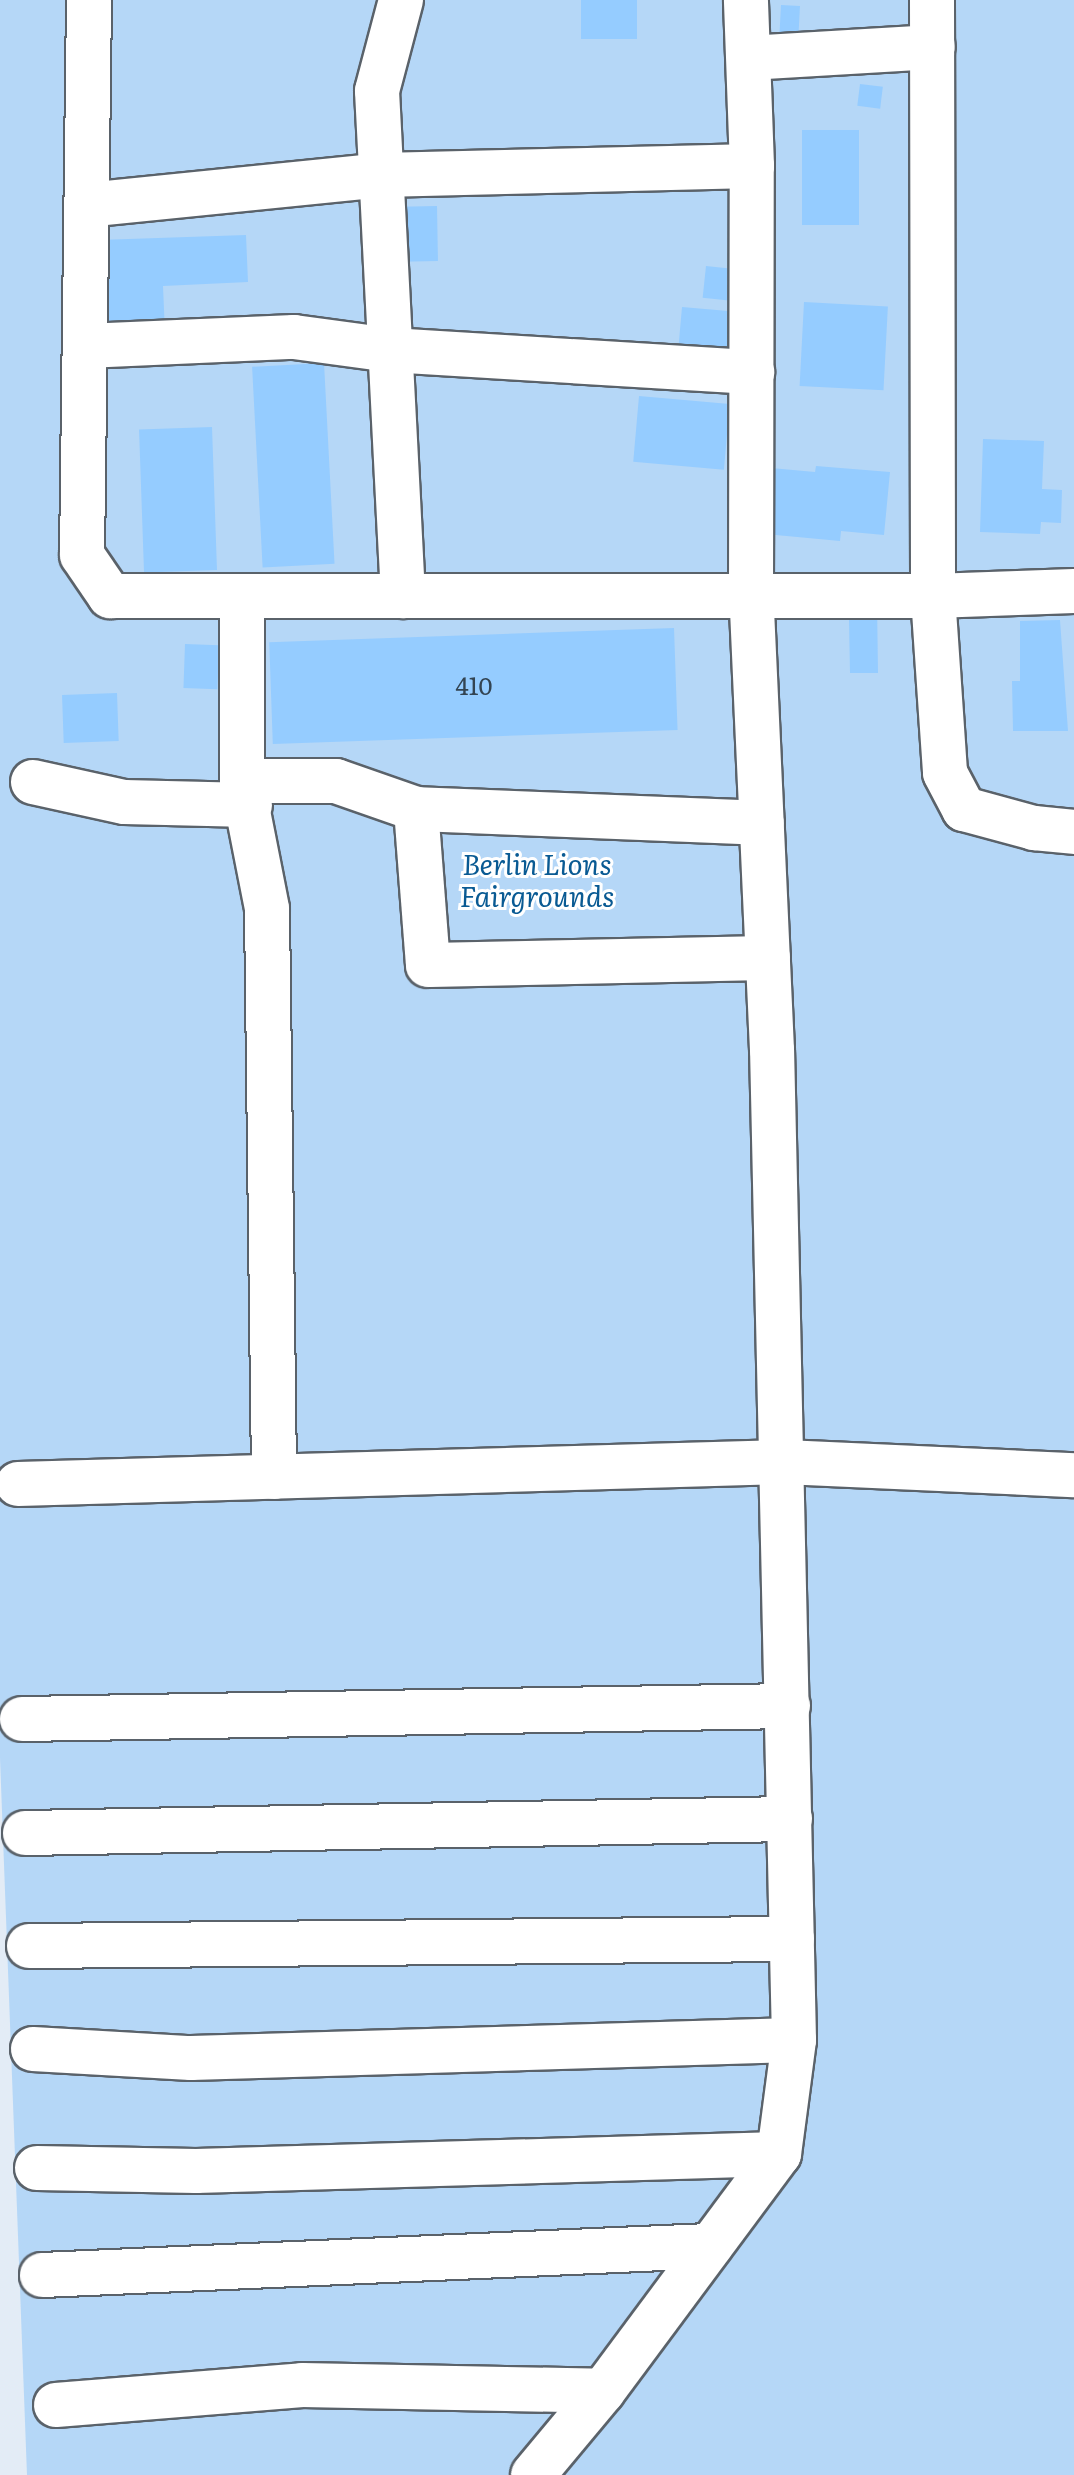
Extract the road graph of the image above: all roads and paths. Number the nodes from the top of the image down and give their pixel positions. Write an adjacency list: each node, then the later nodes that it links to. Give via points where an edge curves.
1 (89, 0): 9 (lane)
2 (401, 0): 8 (lane, via 377,91)
3 (746, 0): 6 (lane)
4 (932, 0): 5 (lane)
5 (933, 47): 6 (lane); 17 (lane)
6 (749, 58): 7 (lane)
7 (752, 166): 8 (lane); 12 (lane)
8 (382, 175): 9 (lane); 11 (lane)
9 (87, 205): 10 (lane)
10 (85, 346): 11 (lane, via 294,337); 15 (lane, via 82,555 110,596)
11 (390, 350): 12 (lane); 16 (lane)
12 (752, 372): 14 (lane)
13 (1074, 591): 17 (lane)
14 (751, 595): 16 (lane); 17 (lane); 21 (lane)
15 (242, 596): 16 (lane); 19 (lane)
16 (403, 596)
17 (933, 596): 22 (lane, via 945,773 964,809 1034,828)
18 (33, 782): 19 (lane, via 124,802)
19 (246, 793): 20 (lane, via 336,781); 26 (lane, via 267,909)
20 (416, 809): 21 (lane); 23 (lane, via 428,965)
21 (762, 823): 23 (lane)
22 (1074, 832)
23 (768, 958): 24 (lane)
24 (784, 1462): 25 (lane); 26 (lane); 28 (lane)
25 (1073, 1472)
26 (274, 1477): 27 (lane)
27 (18, 1484)
28 (788, 1706): 29 (lane); 30 (lane)
29 (22, 1719)
30 (790, 1819): 31 (lane); 32 (lane)
31 (25, 1833)
32 (792, 1939): 33 (lane); 34 (lane)
33 (29, 1946)
34 (794, 2040): 35 (lane, via 191,2058); 36 (lane)
35 (33, 2049)
36 (779, 2154): 37 (lane, via 196,2171); 38 (lane)
37 (37, 2168)
38 (710, 2246): 39 (lane); 40 (lane)
39 (42, 2275)
40 (603, 2391): 41 (lane, via 302,2385); 42 (lane)
41 (56, 2405)
42 (533, 2475)

